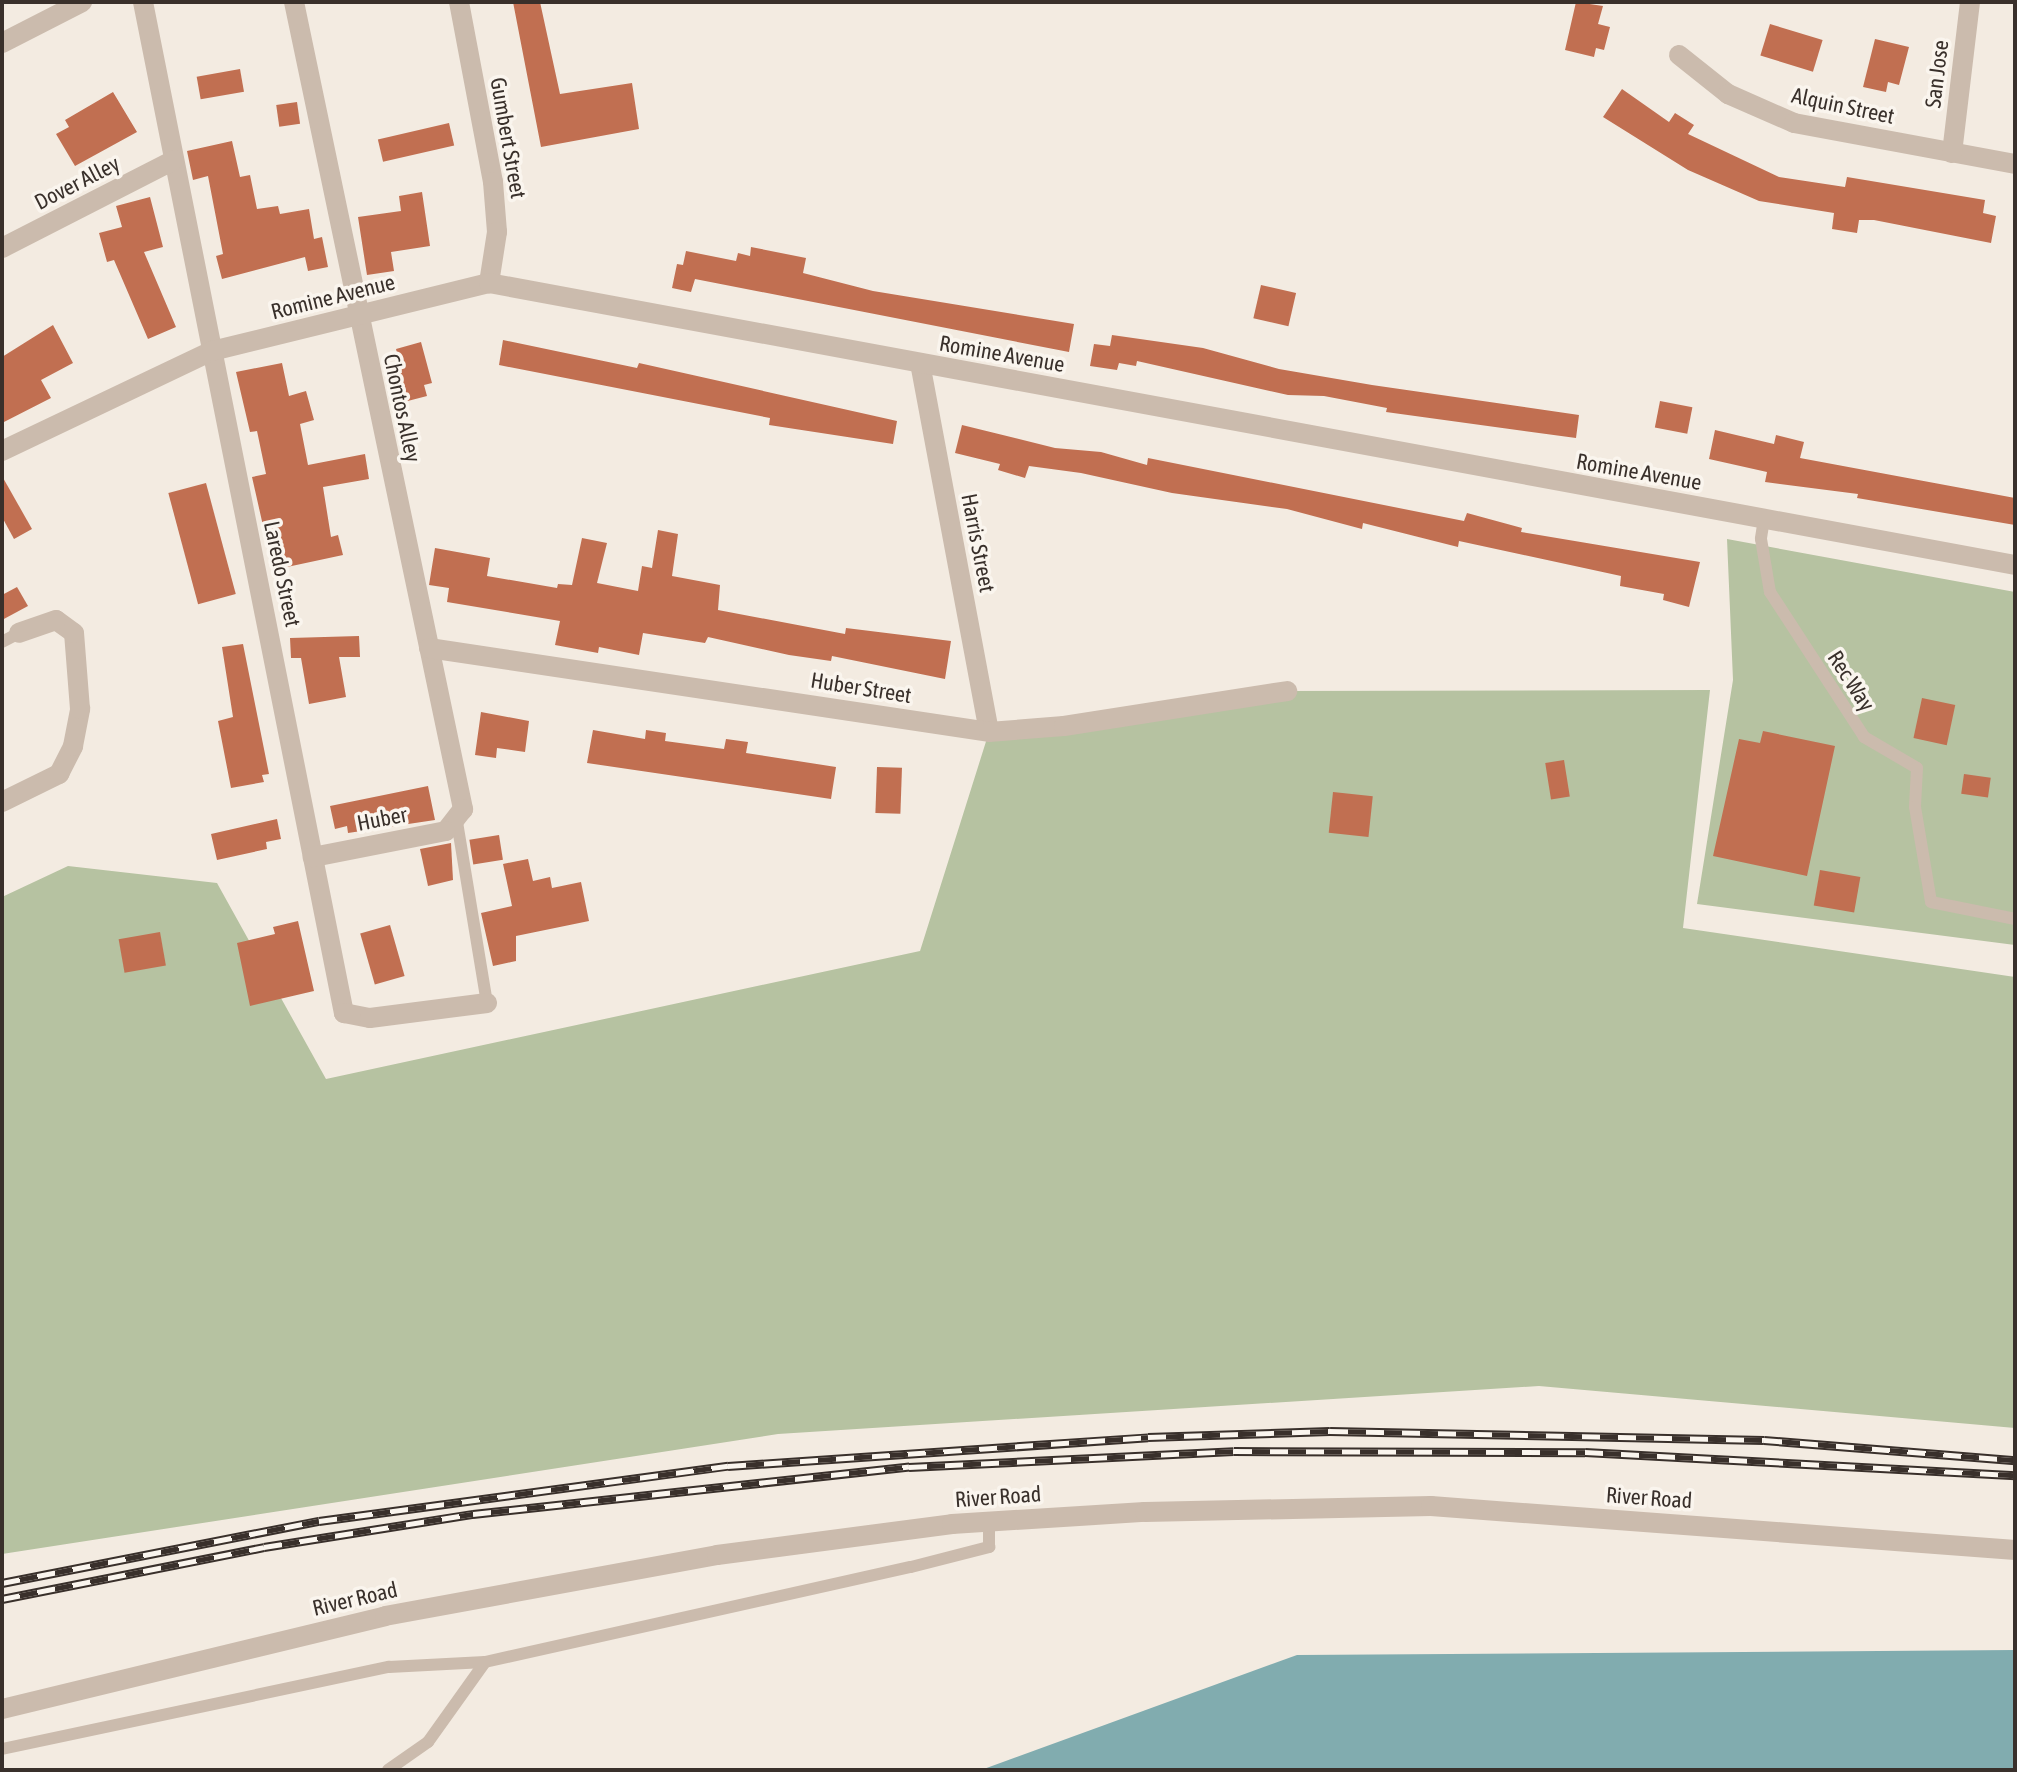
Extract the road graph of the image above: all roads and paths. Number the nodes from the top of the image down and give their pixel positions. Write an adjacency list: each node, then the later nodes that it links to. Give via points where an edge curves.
1 (82, 2): 6 (street)
2 (143, 2): 9 (street, Laredo Street)
3 (294, 2): 13 (street, Chontos Alley)
4 (459, 2): 12 (street, Gumbert Street, via 493,182 497,232)
5 (1970, 2): 8 (street, San Jose)
6 (2, 43)
7 (1679, 55): 8 (street, Alquin Street, via 1759,111 1794,123)
8 (1952, 153): 10 (street, Alquin Street)
9 (174, 160): 11 (street, Dover Alley); 14 (street, Laredo Street)
10 (2015, 164)
11 (2, 248)
12 (489, 283): 13 (street, Romine Avenue); 15 (street, Romine Avenue)
13 (358, 315): 14 (street, Romine Avenue); 20 (street, Chontos Alley)
14 (212, 351): 16 (street, Romine Avenue); 25 (street, Laredo Street)
15 (920, 363): 17 (street, Romine Avenue); 22 (street, Harris Street)
16 (2, 451)
17 (1764, 519): 18 (street, Romine Avenue); 26 (lane, Rec Way, via 1761,539 1770,592 1864,737 1917,768 1915,807 1931,902)
18 (2015, 565)
19 (11, 637): 23 (street, via 56,620 74,633 80,709 73,746 59,774)
20 (429, 648): 22 (street, Huber Street); 24 (street, Chontos Alley, via 463,809)
21 (1287, 691): 22 (street, Huber Street, via 1064,726)
22 (989, 732)
23 (2, 802)
24 (457, 822): 25 (street, Huber, via 446,831); 27 (lane)
25 (313, 857): 27 (street, Laredo Street, via 344,1013 370,1018)
26 (2015, 919)
27 (487, 1003)
28 (989, 1521): 29 (street, River Road, via 1431,1506); 30 (lane, via 989,1547); 31 (street, River Road, via 717,1555 385,1616)
29 (2015, 1550)
30 (485, 1662): 32 (lane, via 389,1667); 33 (lane, via 428,1742)
31 (2, 1709)
32 (2, 1749)
33 (388, 1770)

